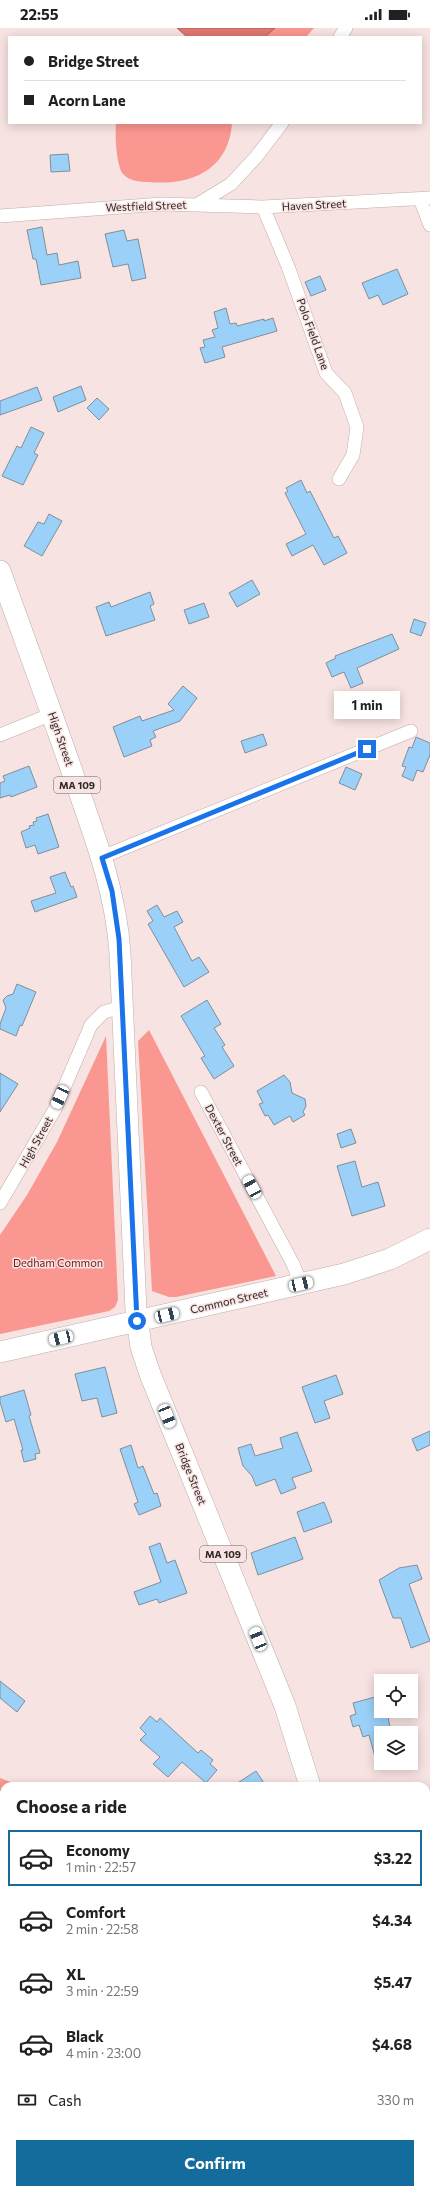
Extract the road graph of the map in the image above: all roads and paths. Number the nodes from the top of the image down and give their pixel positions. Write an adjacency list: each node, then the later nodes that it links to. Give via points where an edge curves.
1 (281, 124): 3 (street, Westfield Street, via 231,184)
2 (425, 198): 4 (street, Haven Street); 6 (street)
3 (198, 204): 4 (street, Haven Street); 5 (street, Westfield Street, via 162,204)
4 (263, 208): 7 (street, Polo Field Lane, via 289,269 326,373 345,393 357,427 353,455)
5 (0, 216)
6 (430, 225)
7 (339, 479)
8 (0, 571): 9 (main road, High Street / MA 109)
9 (52, 714): 11 (street); 12 (main road, High Street / MA 109)
10 (411, 731): 12 (street)
11 (0, 735)
12 (102, 858): 13 (main road, High Street / MA 109, via 117,919)
13 (122, 1007): 15 (street, High Street, via 104,1012 91,1025 55,1108); 18 (main road, Bridge Street / MA 109)
14 (201, 1092): 17 (street, Dexter Street, via 293,1264)
15 (0, 1203)
16 (430, 1239): 17 (main road, Common Street, via 376,1264)
17 (301, 1284): 18 (main road, Common Street)
18 (137, 1321): 19 (main road, Common Street); 20 (main road, Bridge Street / MA 109, via 141,1347 150,1374 285,1706)
19 (0, 1352)
20 (309, 1782)

